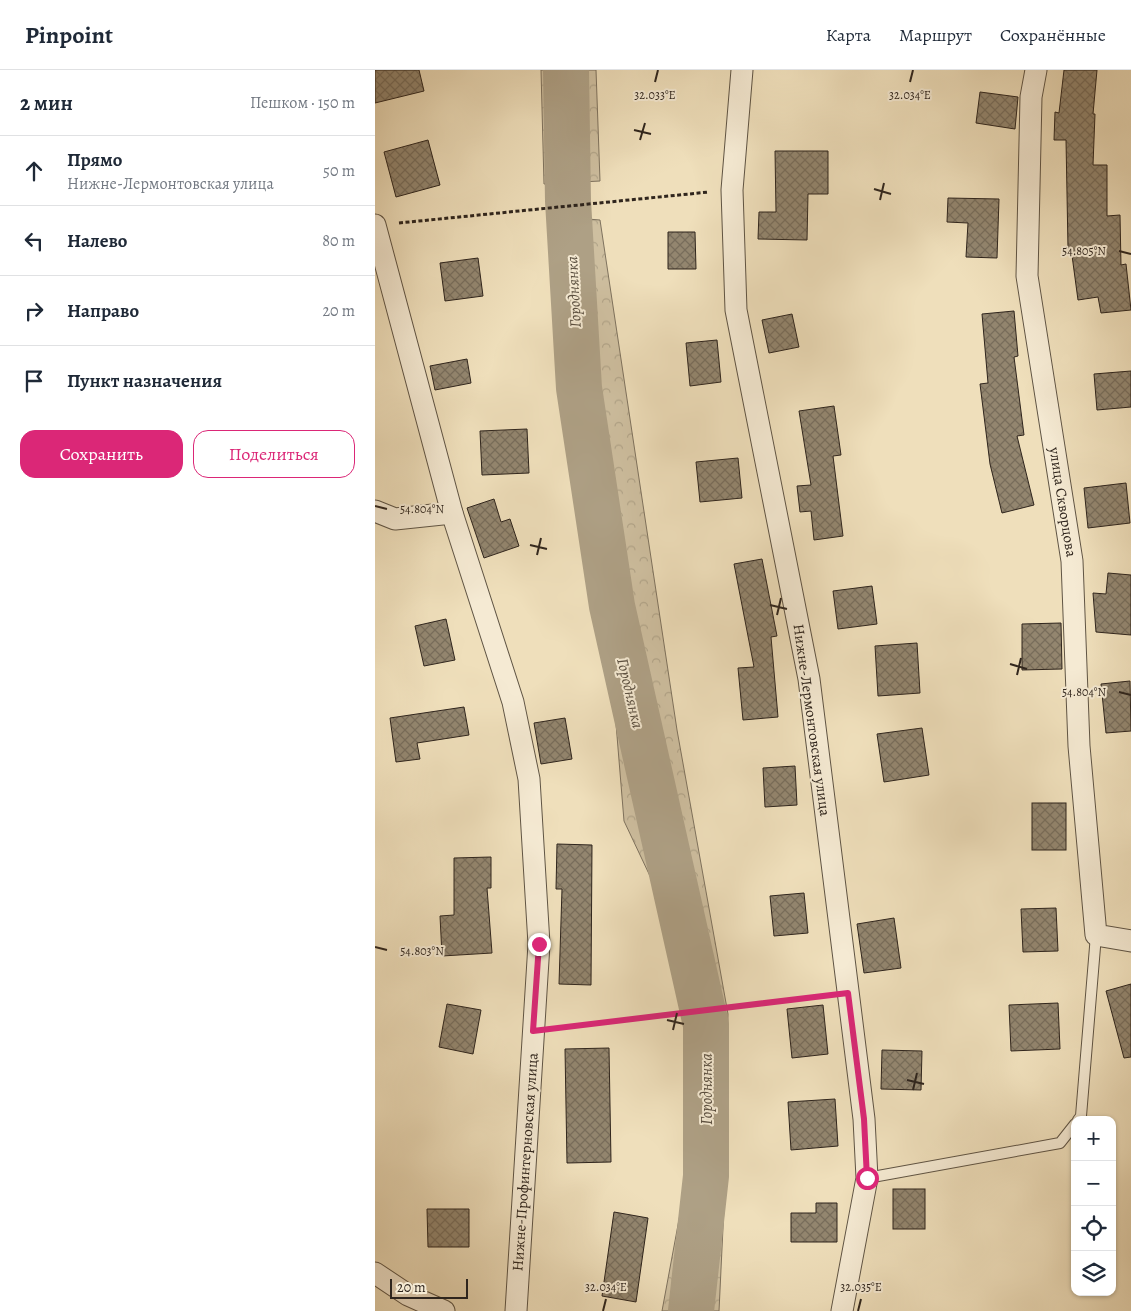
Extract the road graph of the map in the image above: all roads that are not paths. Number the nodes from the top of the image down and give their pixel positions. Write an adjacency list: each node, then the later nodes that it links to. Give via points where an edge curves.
1 (742, 70): 10 (street, Нижне-Лермонтовская улица, via 732,190 736,310 809,679 864,1119)
2 (1036, 70): 6 (street, улица Скворцова, via 1031,97 1027,276 1072,561 1079,746)
3 (375, 225): 5 (street, Нижне-Профинтерновская улица)
4 (375, 511): 5 (street, via 395,519)
5 (452, 513): 13 (street, Нижне-Профинтерновская улица, via 513,702 529,779 539,944)
6 (1096, 935): 7 (street); 8 (lane)
7 (1131, 941)
8 (1081, 1116)
9 (1071, 1129): 10 (lane, via 1060,1144)
10 (867, 1178): 14 (street, Нижне-Лермонтовская улица)
11 (375, 1272): 12 (street, via 408,1295)
12 (444, 1311)
13 (516, 1311)
14 (842, 1311)

